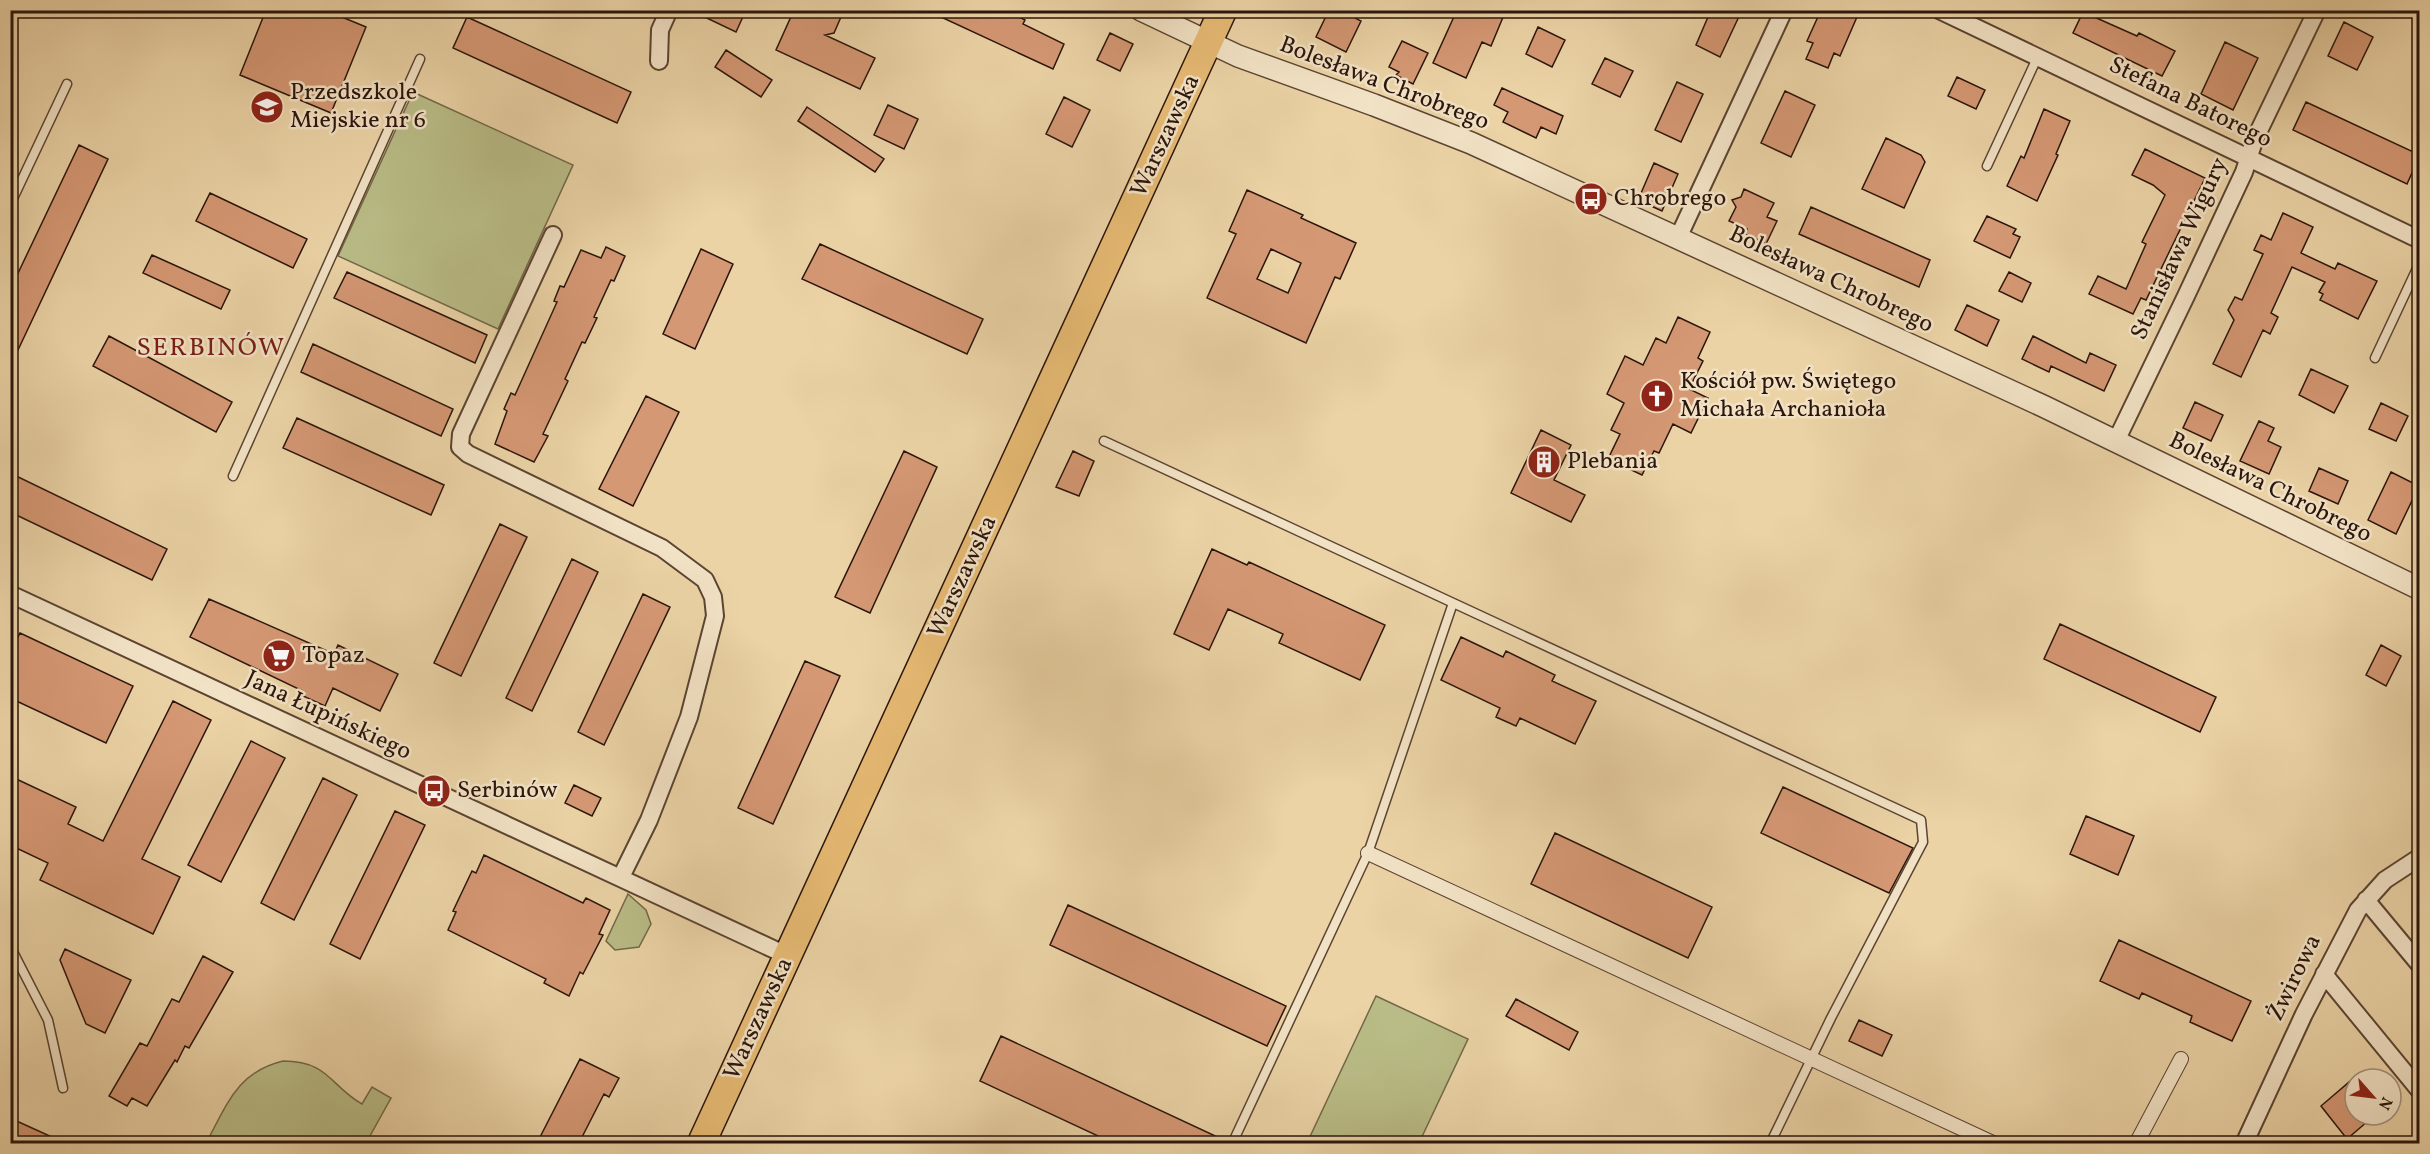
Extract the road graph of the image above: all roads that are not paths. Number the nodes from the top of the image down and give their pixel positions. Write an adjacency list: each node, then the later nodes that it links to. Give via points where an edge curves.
1 (669, 10): 10 (street, via 660,30)
2 (1141, 10): 7 (street, Bolesława Chrobrego)
3 (1223, 10): 7 (main road, Warszawska)
4 (1784, 10): 16 (street)
5 (1939, 10): 8 (street, Stefana Batorego)
6 (2317, 10): 12 (street, Stanisława Wigury)
7 (1209, 43): 16 (street, Bolesława Chrobrego, via 1471,143); 31 (main road, Warszawska)
8 (2038, 56): 12 (street, Stefana Batorego); 13 (lane)
9 (420, 59): 22 (lane)
10 (659, 61)
11 (67, 84): 14 (lane)
12 (2248, 158): 17 (street, Stefana Batorego); 21 (street, Stanisława Wigury)
13 (1987, 166)
14 (10, 205)
15 (553, 235): 28 (street, via 461,434 460,447 663,548 705,580 713,597 715,616 689,717 649,820)
16 (1678, 238): 21 (street, Bolesława Chrobrego)
17 (2420, 240)
18 (2420, 262): 19 (lane)
19 (2375, 358)
20 (1104, 441): 25 (lane)
21 (2116, 441): 23 (street, Bolesława Chrobrego)
22 (233, 476)
23 (2420, 589)
24 (10, 594): 28 (street, Jana Łupińskiego)
25 (1453, 603): 26 (lane); 34 (lane, via 1921,820 1923,842)
26 (1368, 853): 34 (street); 39 (lane)
27 (2420, 857): 29 (street, Żwirowa, via 2385,880)
28 (621, 877): 31 (street, Jana Łupińskiego)
29 (2366, 900): 32 (street); 33 (street, Żwirowa)
30 (10, 946): 36 (lane, via 48,1020)
31 (788, 956): 38 (main road, Warszawska)
32 (2420, 965)
33 (2324, 974): 37 (street); 43 (street, Żwirowa)
34 (1811, 1059): 40 (lane); 41 (street)
35 (2181, 1059): 42 (street)
36 (63, 1088)
37 (2420, 1091)
38 (701, 1143)
39 (1232, 1143)
40 (1770, 1143)
41 (1995, 1143)
42 (2136, 1143)
43 (2244, 1143)

